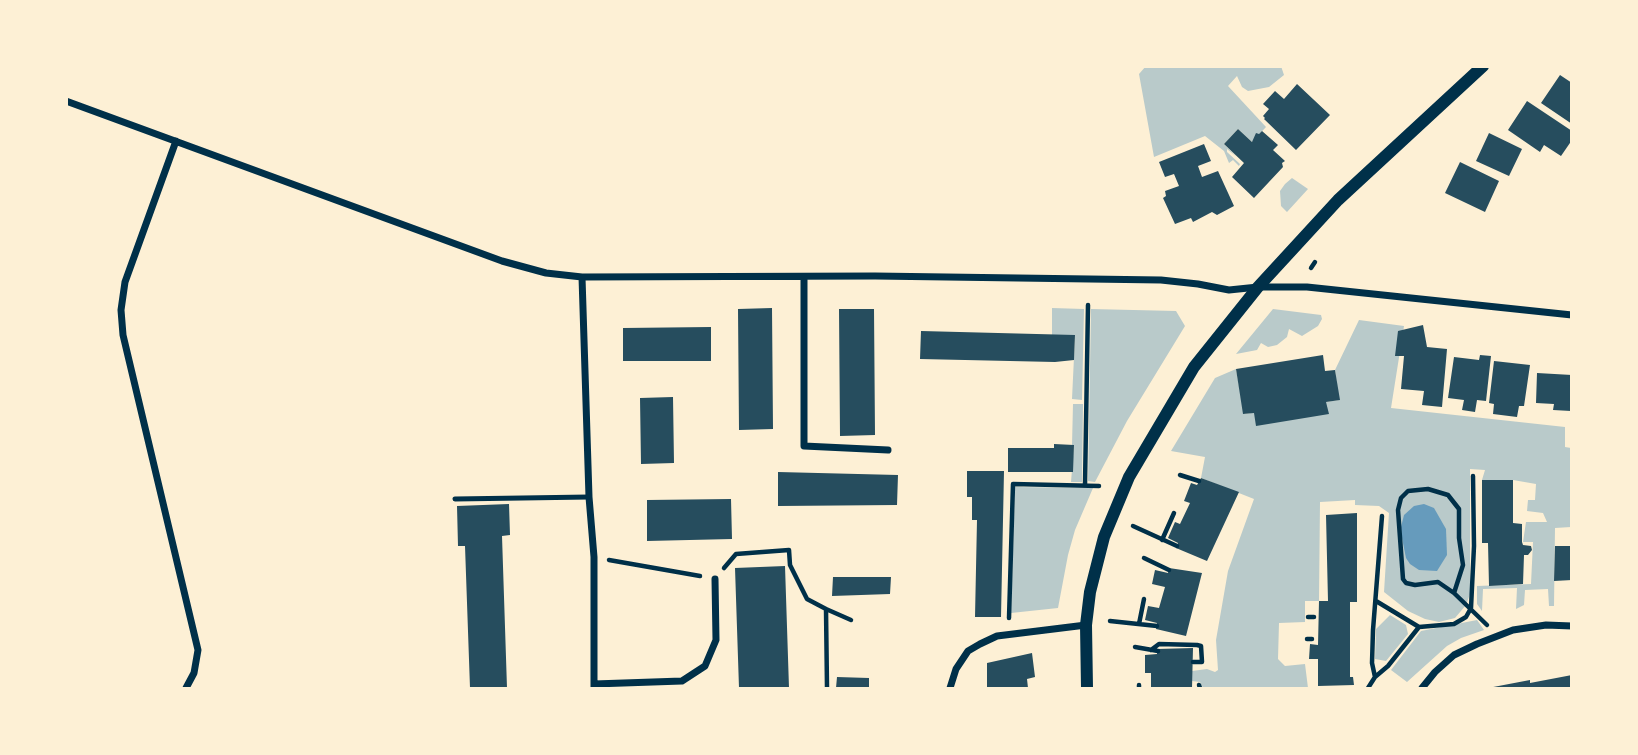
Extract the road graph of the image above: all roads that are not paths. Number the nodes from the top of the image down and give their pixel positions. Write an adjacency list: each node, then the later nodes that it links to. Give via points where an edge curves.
1 (1483, 66): 6 (street, via 1338,200)
2 (66, 101): 3 (street)
3 (176, 141): 4 (street, via 502,261); 15 (street, via 125,282 121,310 123,335 198,650)
4 (582, 277): 5 (street); 9 (street)
5 (804, 277): 6 (street, via 1161,281 1230,290); 8 (street, via 804,446)
6 (1258, 287): 7 (street, via 1343,290); 12 (street, via 1194,367 1129,477 1094,569)
7 (1572, 315)
8 (888, 450)
9 (589, 497): 10 (lane); 14 (street)
10 (455, 499)
11 (715, 579): 14 (street, via 716,640 705,666 682,681)
12 (1086, 625): 16 (street, via 997,636 980,643 956,669); 17 (street)
13 (1572, 626): 18 (street, via 1513,630 1477,644 1454,655)
14 (594, 686)
15 (186, 688)
16 (950, 688)
17 (1087, 688)
18 (1422, 688)

